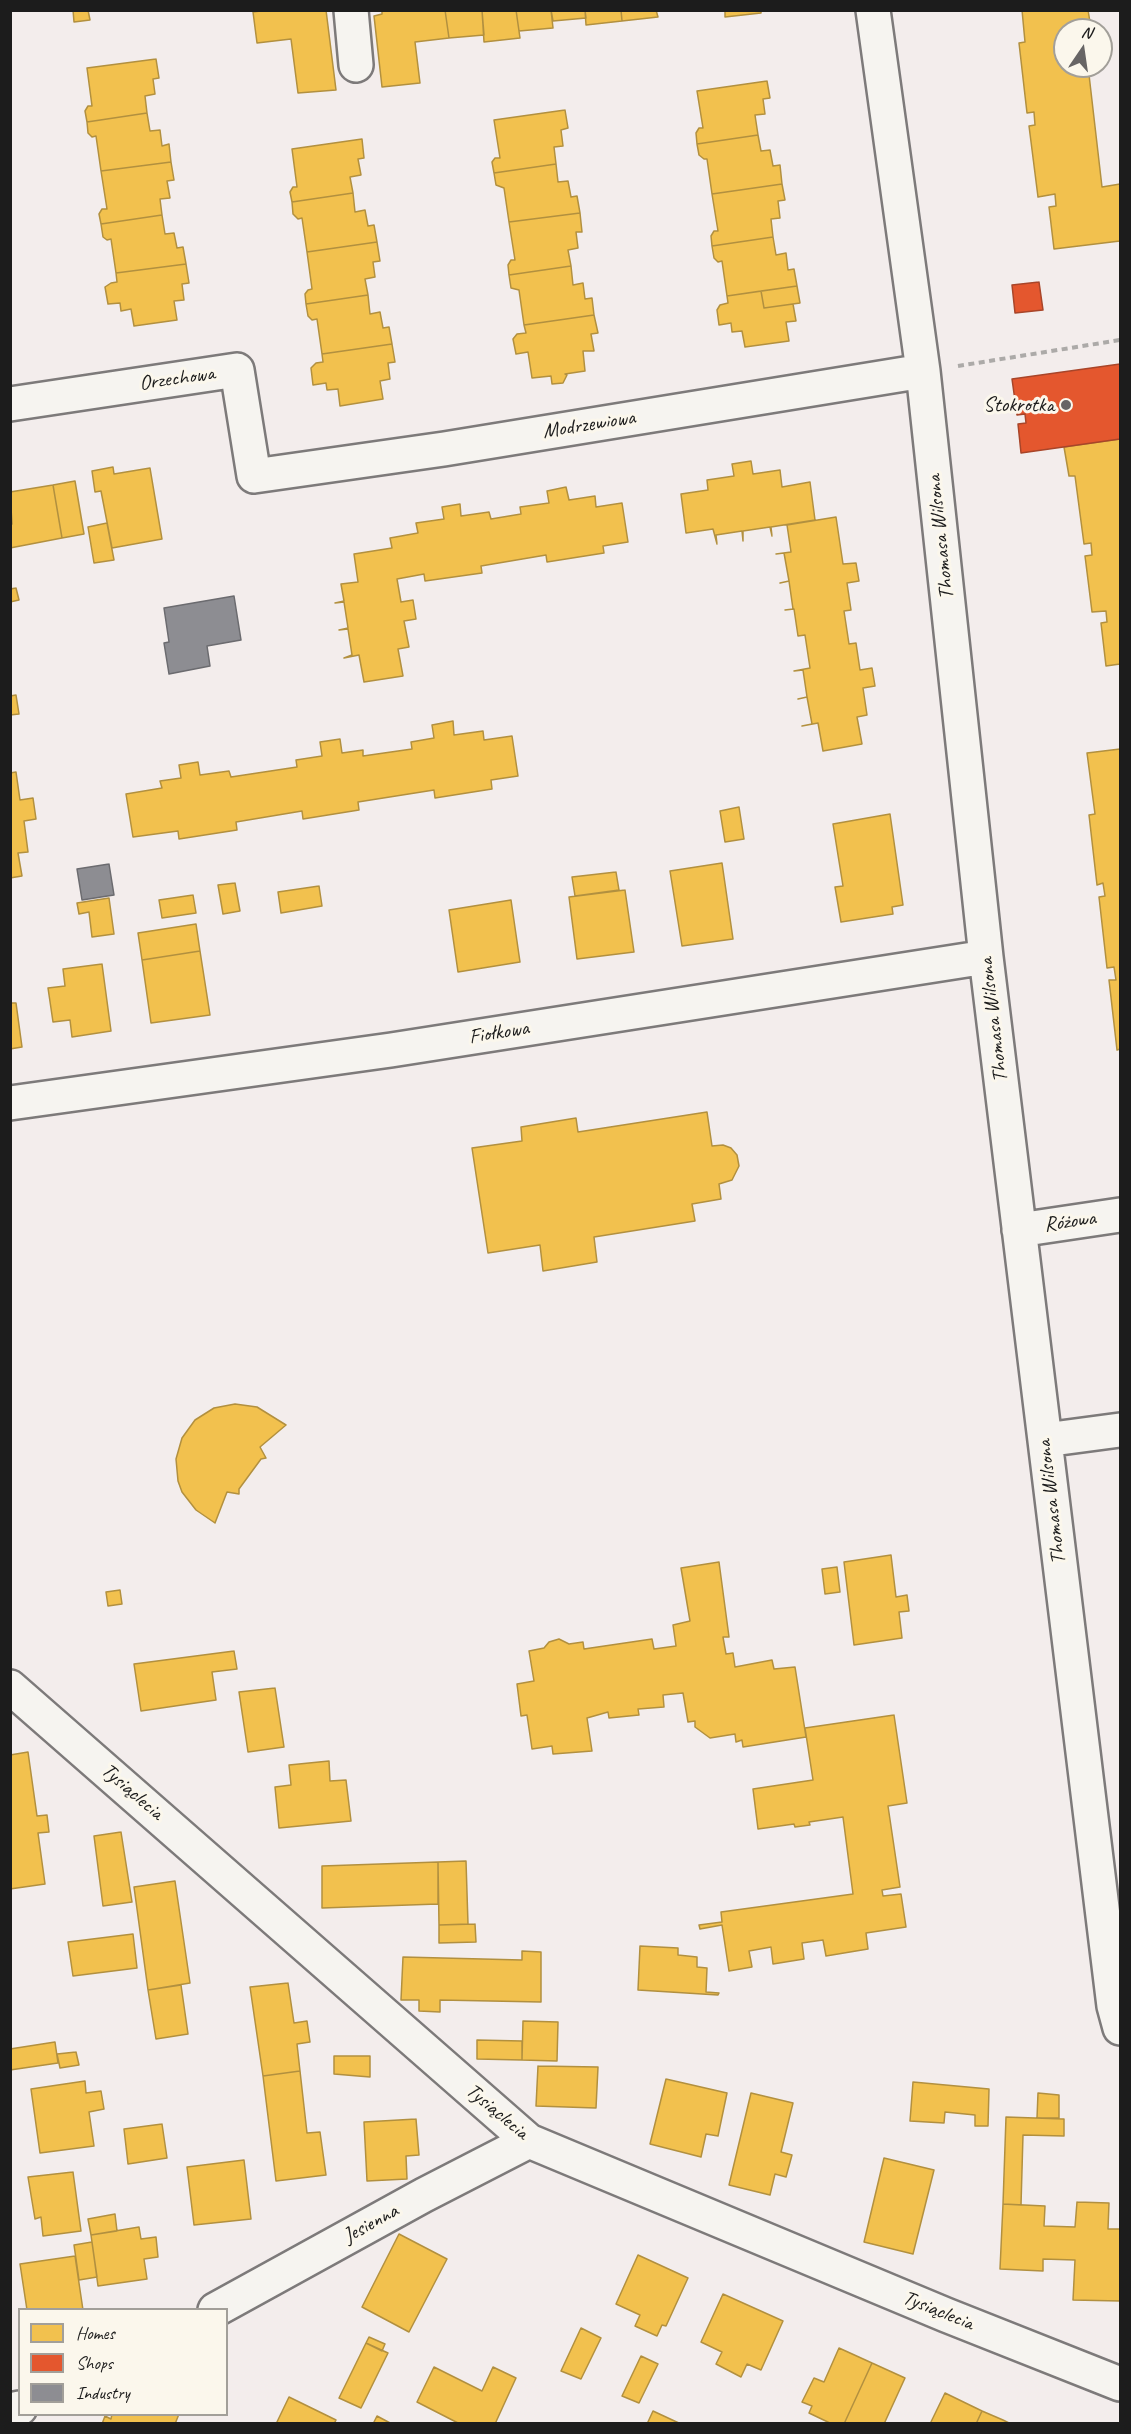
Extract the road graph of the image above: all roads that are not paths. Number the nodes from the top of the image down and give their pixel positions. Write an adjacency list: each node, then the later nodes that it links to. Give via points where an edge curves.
1 (351, 10): 3 (street)
2 (873, 10): 4 (street, Thomasa Wilsona)
3 (356, 65)
4 (923, 371): 6 (street, Modrzewiowa); 7 (street, Thomasa Wilsona)
5 (10, 404): 6 (street, Orzechowa, via 237,370)
6 (254, 476)
7 (986, 957): 8 (street, Fiołkowa, via 390,1050); 10 (street, Thomasa Wilsona)
8 (10, 1102)
9 (1120, 1215): 10 (street, Różowa)
10 (1019, 1230): 12 (street, Thomasa Wilsona)
11 (1120, 1430): 12 (street)
12 (1045, 1440): 14 (street, Thomasa Wilsona, via 1114,2006)
13 (10, 1687): 15 (street, Tysiąclecia)
14 (1120, 2028)
15 (529, 2141): 16 (street, Jesienna); 17 (street, Tysiąclecia)
16 (219, 2308)
17 (1120, 2384)

